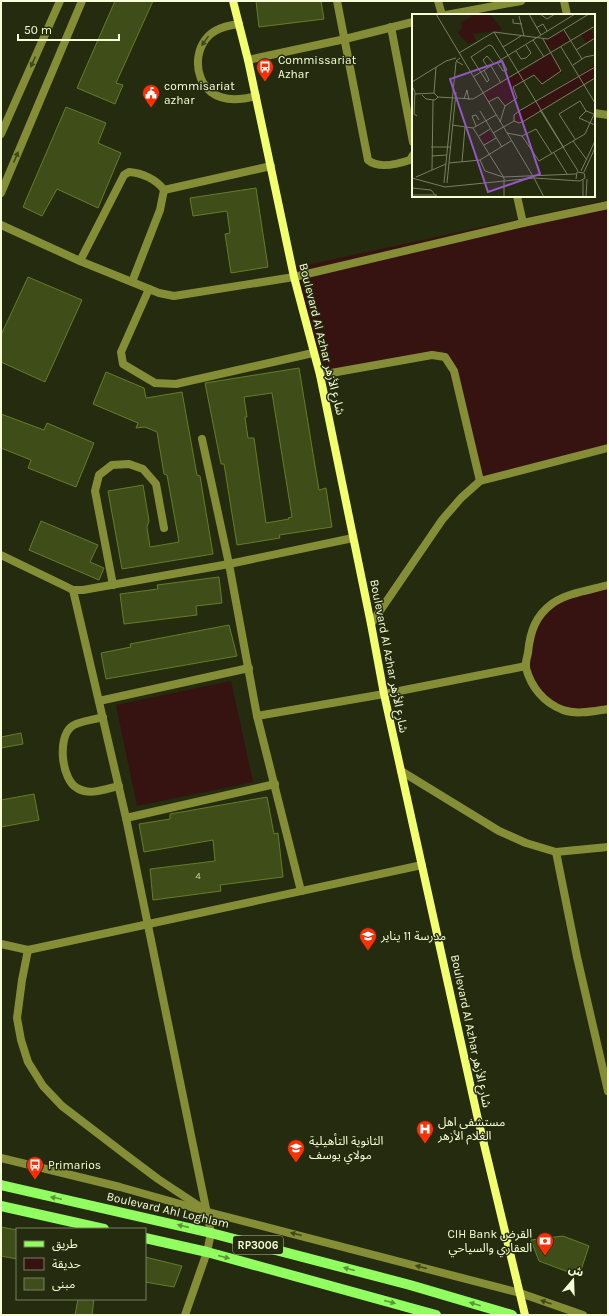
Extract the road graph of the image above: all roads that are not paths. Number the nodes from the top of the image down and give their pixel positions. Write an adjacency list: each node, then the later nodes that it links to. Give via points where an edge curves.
1 (60, 1): 20 (street, one-way to 20)
2 (82, 1): 25 (street, one-way to 2)
3 (233, 1): 13 (main road, Boulevard Al Azhar شارع الأزهر)
4 (337, 1): 15 (street)
5 (438, 1): 9 (street)
6 (564, 1): 11 (street)
7 (516, 2): 8 (street)
8 (477, 12): 10 (street)
9 (442, 14)
10 (456, 14)
11 (567, 14)
12 (412, 22): 14 (street)
13 (239, 24): 16 (main road, Boulevard Al Azhar شارع الأزهر); 17 (street, one-way to 17, via 215,31 207,38 200,48 199,72 203,83 211,92 221,97 233,100)
14 (391, 27): 15 (street); 21 (street)
15 (345, 39): 16 (street); 22 (street, via 368,160 374,164 394,164 410,160)
16 (248, 60): 17 (main road, Boulevard Al Azhar شارع الأزهر)
17 (256, 96): 23 (main road, Boulevard Al Azhar شارع الأزهر)
18 (595, 113): 19 (street)
19 (608, 115)
20 (1, 134)
21 (412, 137)
22 (412, 157)
23 (270, 166): 24 (street); 31 (main road, Boulevard Al Azhar شارع الأزهر)
24 (164, 190): 30 (street, via 156,181 146,176 129,172 124,175); 32 (street, via 160,210)
25 (1, 193)
26 (517, 197): 28 (street)
27 (608, 205): 28 (street)
28 (523, 222): 31 (street)
29 (1, 225): 30 (street)
30 (80, 261): 32 (street)
31 (294, 277): 33 (street, via 174,296); 34 (main road, Boulevard Al Azhar شارع الأزهر)
32 (132, 282): 33 (street)
33 (149, 289): 34 (street, via 121,352 122,360 128,368 155,383 176,384)
34 (313, 353): 35 (main road, Boulevard Al Azhar شارع الأزهر)
35 (320, 375): 38 (street, via 432,355 445,357 454,370); 40 (main road, Boulevard Al Azhar شارع الأزهر)
36 (202, 439): 42 (street)
37 (608, 448): 38 (street)
38 (480, 481): 46 (street, via 442,520)
39 (164, 528): 43 (street, via 156,484 143,469 129,464 112,465 99,475 96,492)
40 (353, 538): 42 (street); 46 (main road, Boulevard Al Azhar شارع الأزهر)
41 (1, 555): 45 (street)
42 (229, 564): 43 (street); 48 (street)
43 (113, 585): 45 (street)
44 (608, 586): 47 (street, via 565,597 544,610 532,629)
45 (73, 590): 50 (street)
46 (371, 624): 49 (main road, Boulevard Al Azhar شارع الأزهر)
47 (526, 666): 49 (street); 51 (street, via 539,694 558,707 581,712)
48 (248, 668): 50 (street); 52 (street)
49 (384, 694): 52 (street); 54 (main road, Boulevard Al Azhar شارع الأزهر)
50 (99, 701): 53 (street)
51 (608, 709)
52 (258, 716): 55 (street)
53 (103, 717): 56 (street); 56 (street, via 72,726 65,733 62,745 68,780 77,788 90,793)
54 (401, 771): 59 (street, via 510,837); 60 (main road, Boulevard Al Azhar شارع الأزهر)
55 (275, 784): 57 (street); 61 (street)
56 (119, 786): 57 (street)
57 (126, 818): 62 (street)
58 (608, 847): 59 (street)
59 (556, 852): 65 (street)
60 (422, 865): 61 (street); 74 (main road, Boulevard Al Azhar شارع الأزهر, via 477,1115)
61 (302, 891): 62 (street)
62 (148, 924): 64 (street); 69 (street)
63 (1, 944): 64 (street)
64 (28, 950): 69 (street, via 17,1018 28,1062 43,1086 62,1106 158,1179)
65 (608, 1091)
66 (1, 1158): 69 (street)
67 (1, 1186): 71 (main road, Boulevard Ahl Loghlam / RP3006, one-way to 67)
68 (1, 1206): 70 (main road)
69 (208, 1212): 71 (street); 74 (street, one-way to 69)
70 (100, 1228)
71 (211, 1233): 73 (street); 77 (main road, Boulevard Ahl Loghlam / RP3006, one-way to 71, via 410,1285)
72 (146, 1238): 73 (main road, RP3006)
73 (207, 1252): 75 (street); 76 (main road, RP3006, one-way to 76)
74 (520, 1294): 78 (main road, Boulevard Al Azhar شارع الأزهر); 79 (street, one-way to 74)
75 (185, 1315)
76 (436, 1315)
77 (512, 1315)
78 (524, 1315)
79 (583, 1315)

